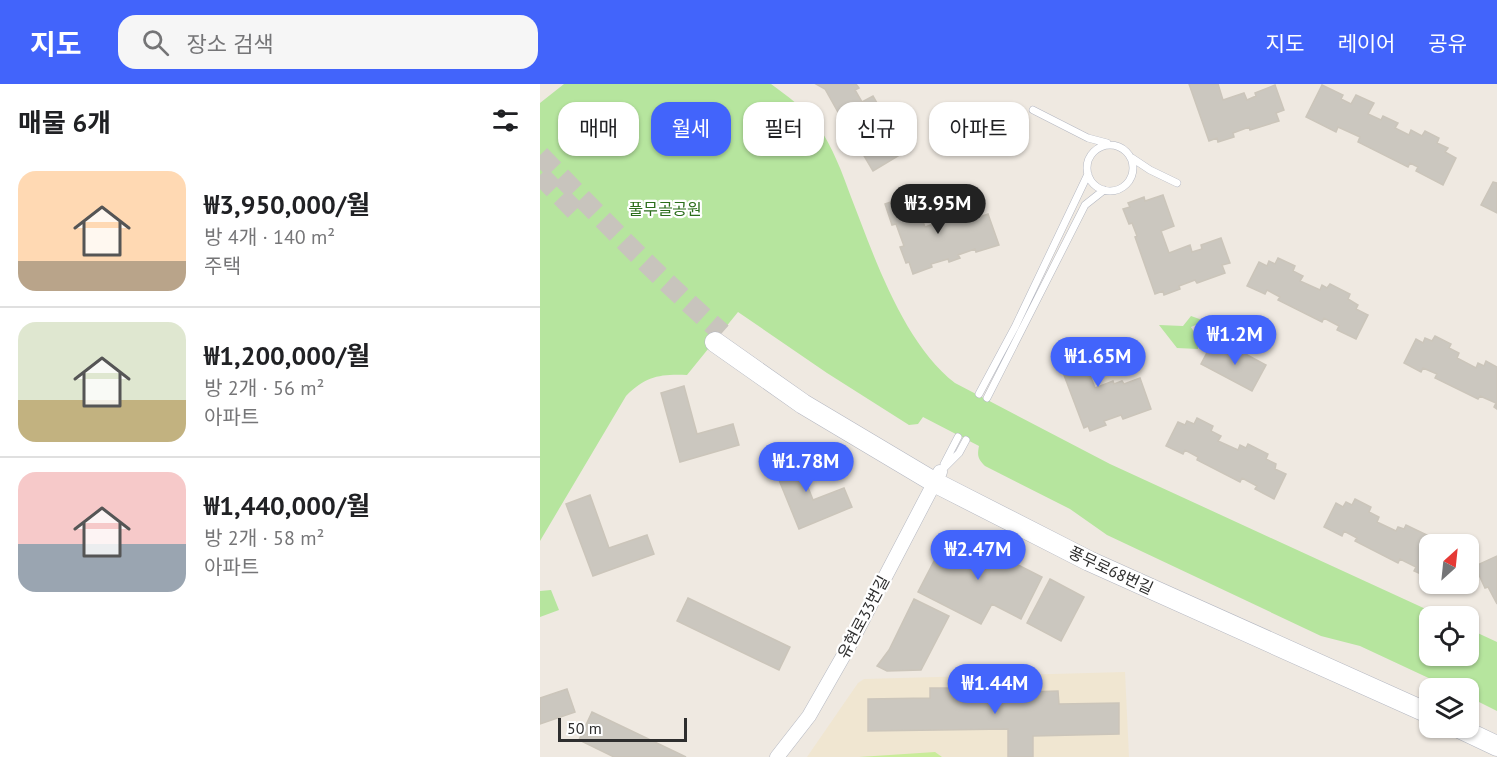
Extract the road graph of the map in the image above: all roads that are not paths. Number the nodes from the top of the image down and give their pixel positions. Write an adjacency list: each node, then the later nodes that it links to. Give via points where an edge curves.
1 (1033, 110): 2 (lane)
2 (1088, 138): 3 (lane); 5 (lane)
3 (1112, 145): 4 (lane); 5 (lane, via 1098,148)
4 (1131, 156): 6 (lane); 8 (lane)
5 (1089, 159): 7 (lane)
6 (1150, 170): 8 (lane); 9 (lane)
7 (1088, 174): 10 (lane); 12 (lane)
8 (1131, 179): 10 (lane, via 1119,189)
9 (1177, 183)
10 (1104, 190): 13 (lane, via 1085,205)
11 (719, 337): 16 (street, 풍무로68번길)
12 (979, 394)
13 (987, 398)
14 (958, 437): 16 (lane)
15 (966, 440): 16 (lane)
16 (937, 477): 17 (street, 풍무로68번길); 18 (street, 풍무로68번길, via 1089,561); 23 (street, 유현로33번길, via 843,656 808,716)
17 (1419, 698)
18 (1419, 709)
19 (1479, 726): 20 (street)
20 (1497, 735)
21 (1479, 737): 22 (street)
22 (1497, 746)
23 (777, 757)

